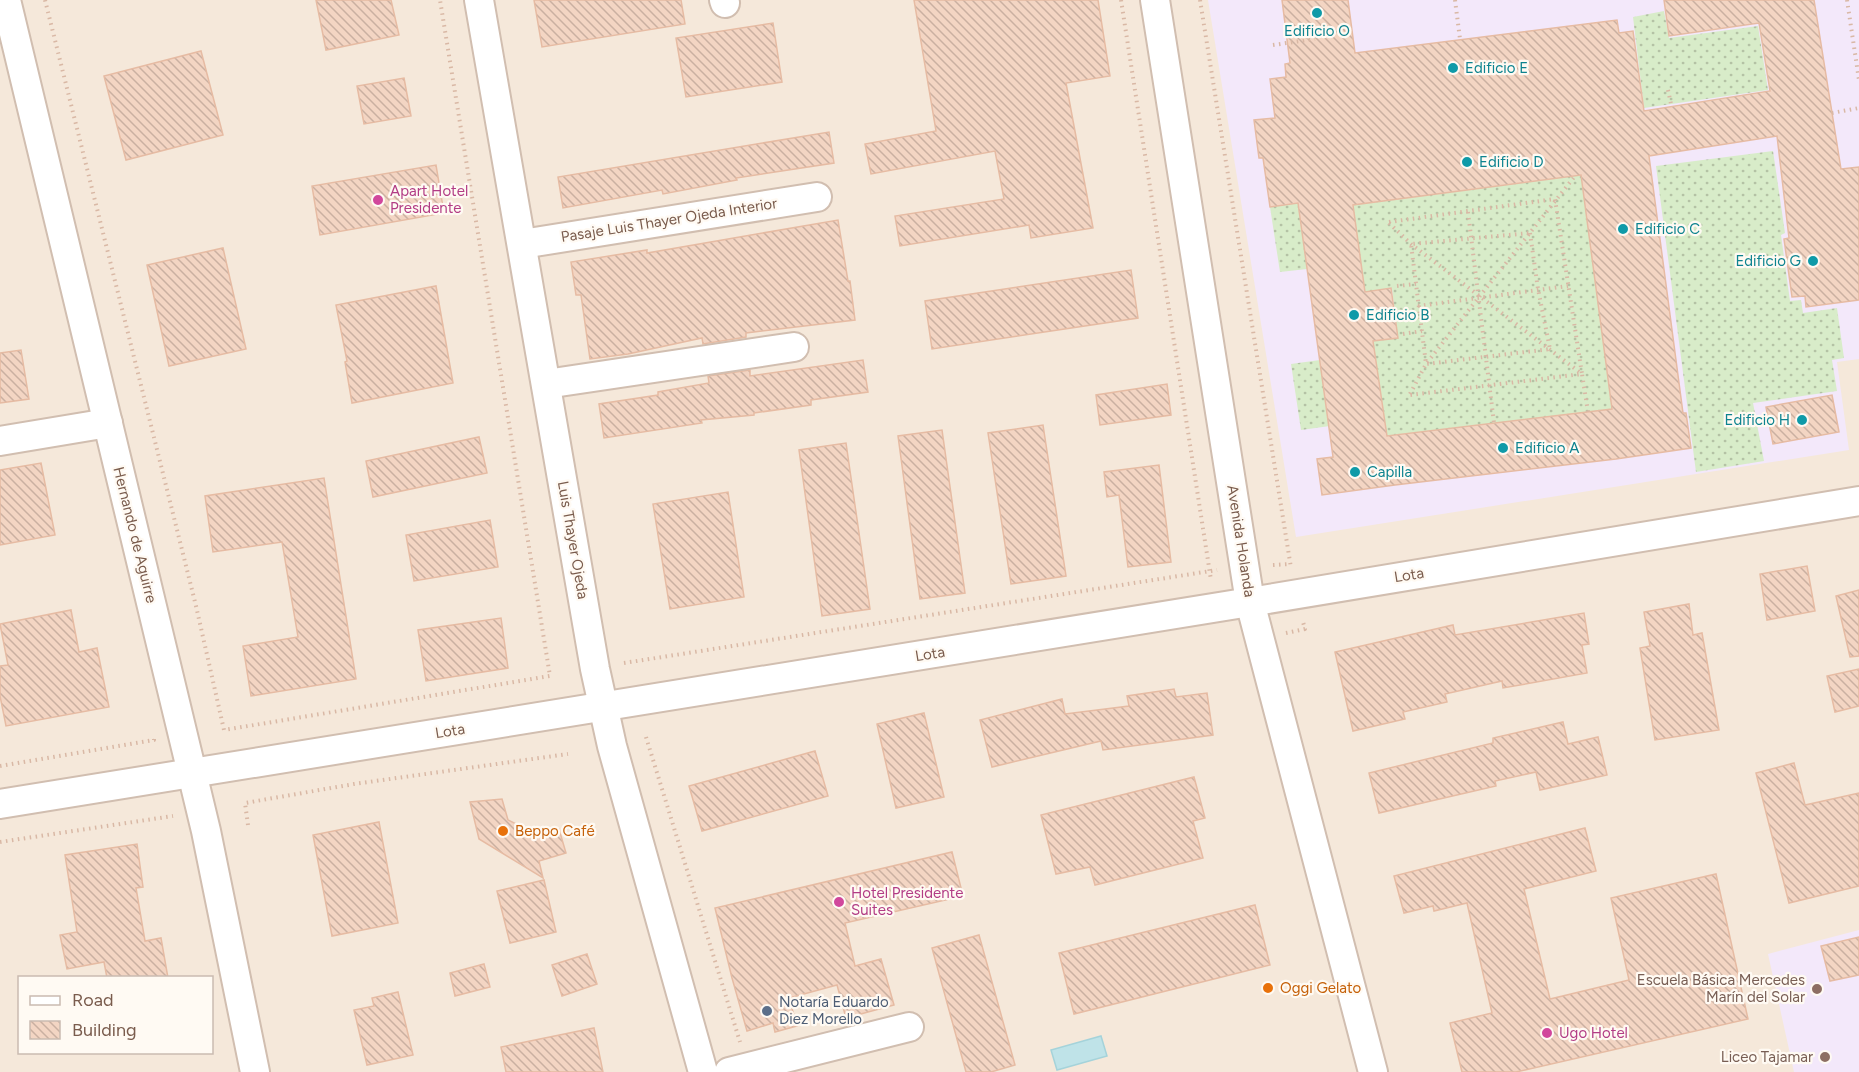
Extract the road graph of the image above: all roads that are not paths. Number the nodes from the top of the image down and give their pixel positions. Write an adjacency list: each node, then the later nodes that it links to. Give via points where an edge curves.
1 (6, 0): 8 (street, Hernando de Aguirre)
2 (479, 0): 5 (street, Luis Thayer Ojeda)
3 (1155, 0): 11 (street, Avenida Holanda)
4 (818, 197): 5 (street, Pasaje Luis Thayer Ojeda Interior)
5 (522, 244): 7 (street, Luis Thayer Ojeda)
6 (794, 347): 7 (street)
7 (546, 384): 12 (street, Luis Thayer Ojeda)
8 (108, 423): 9 (street); 13 (street, Hernando de Aguirre)
9 (0, 441)
10 (1859, 501): 11 (street, Lota)
11 (1250, 602): 12 (street, Lota); 19 (street, Avenida Holanda)
12 (603, 706): 13 (street, Lota); 18 (street, Luis Thayer Ojeda)
13 (192, 773): 14 (street, Lota); 17 (street, Hernando de Aguirre)
14 (0, 804)
15 (909, 1027): 16 (street)
16 (736, 1063)
17 (255, 1072)
18 (703, 1072)
19 (1373, 1072)

